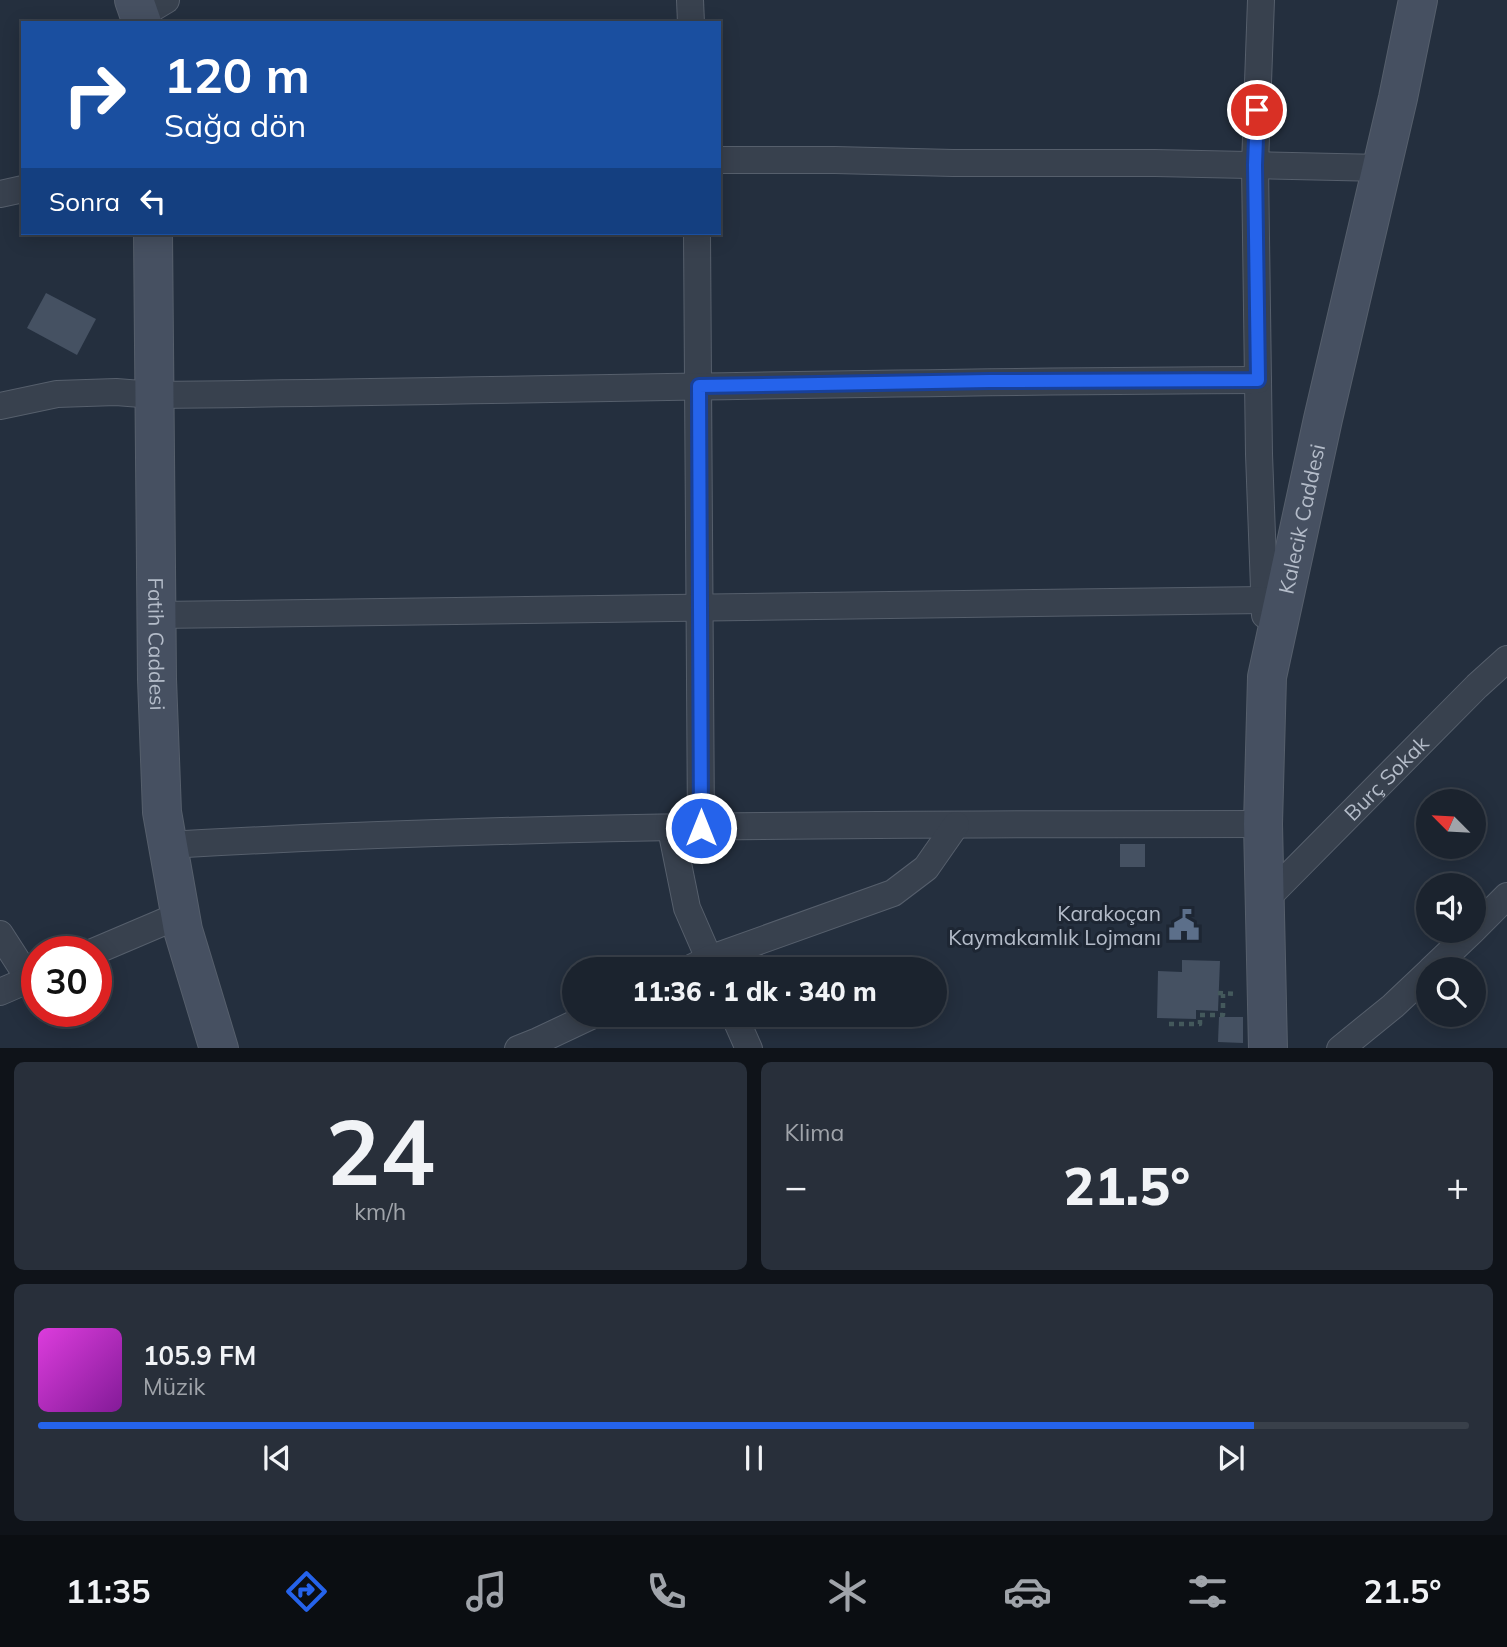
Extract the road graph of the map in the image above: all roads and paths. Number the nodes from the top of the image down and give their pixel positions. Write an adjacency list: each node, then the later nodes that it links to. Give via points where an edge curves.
1 (690, 0): 4 (street)
2 (1261, 0): 6 (street)
3 (1418, 0): 7 (street, Kalecik Caddesi)
4 (691, 21)
5 (721, 160): 6 (street)
6 (1255, 165): 7 (street); 12 (street)
7 (1382, 168): 20 (street, Kalecik Caddesi)
8 (21, 189): 9 (street)
9 (0, 194)
10 (153, 235): 14 (street, Fatih Caddesi)
11 (696, 235): 13 (street)
12 (1258, 380): 13 (street); 16 (street)
13 (699, 386): 14 (street); 17 (street)
14 (154, 395): 15 (street, via 57,394); 18 (street, Fatih Caddesi)
15 (0, 406)
16 (1264, 600): 17 (street); 20 (street)
17 (700, 607): 18 (street); 23 (street)
18 (156, 615): 25 (street, Fatih Caddesi, via 162,812)
19 (1507, 659): 27 (street, Burç Sokak)
20 (1267, 677): 21 (street, Kalecik Caddesi)
21 (1263, 824): 22 (street); 27 (street, Kalecik Caddesi)
22 (956, 825): 23 (street); 34 (street, via 926,868 893,893)
23 (701, 828): 24 (street)
24 (671, 829): 25 (street); 33 (street)
25 (168, 845): 28 (street, Fatih Caddesi)
26 (1507, 895): 29 (street)
27 (1265, 901): 47 (street, Kalecik Caddesi)
28 (180, 915): 32 (street); 44 (street, Fatih Caddesi)
29 (1486, 917)
30 (0, 934): 36 (street)
31 (1459, 943): 35 (street)
32 (112, 944)
33 (701, 957)
34 (727, 957)
35 (1445, 957)
36 (21, 962)
37 (21, 983): 39 (street)
38 (1416, 984): 48 (street)
39 (0, 992)
40 (1223, 994): 41 (path, via 1223,1015 1200,1015 1200,1024)
41 (1168, 1024)
42 (568, 1027): 45 (street)
43 (739, 1027): 46 (street)
44 (219, 1048)
45 (518, 1048)
46 (749, 1048)
47 (1268, 1048)
48 (1340, 1048)

